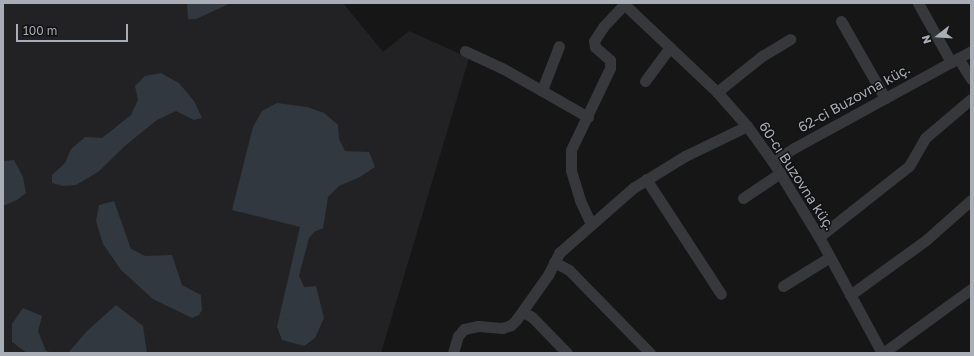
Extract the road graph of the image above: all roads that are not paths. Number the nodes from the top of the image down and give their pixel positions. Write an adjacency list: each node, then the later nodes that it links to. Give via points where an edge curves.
1 (918, 3): 9 (street)
2 (624, 4): 6 (street, 60-cı Buzovna küç.); 16 (street, via 594,41 595,47 608,57 610,64)
3 (841, 21): 14 (street)
4 (790, 39): 13 (street, via 762,56)
5 (559, 46): 12 (street)
6 (670, 47): 11 (street); 13 (street, 60-cı Buzovna küç.)
7 (465, 51): 12 (street)
8 (971, 51): 9 (street, 62-ci Buzovna küç.)
9 (954, 60): 10 (street); 14 (street, 62-ci Buzovna küç.)
10 (971, 79)
11 (645, 81)
12 (542, 90): 16 (street)
13 (717, 92): 17 (street, 60-cı Buzovna küç.)
14 (885, 98): 18 (street, 62-ci Buzovna küç.)
15 (971, 99): 24 (street, via 925,138 909,166)
16 (588, 117): 23 (street, via 574,140 570,159 580,200)
17 (747, 126): 18 (street, 60-cı Buzovna küç.); 20 (street, via 685,156)
18 (774, 162): 19 (street, 60-cı Buzovna küç.)
19 (780, 173): 21 (street); 24 (street, 60-cı Buzovna küç.)
20 (646, 179): 23 (street); 29 (street)
21 (743, 198)
22 (971, 200): 30 (street, via 926,240)
23 (591, 224): 26 (street, via 562,250)
24 (819, 237): 25 (street, 60-cı Buzovna küç.)
25 (830, 257): 27 (street); 30 (street, 60-cı Buzovna küç.)
26 (554, 262): 31 (street); 34 (street, via 569,270)
27 (783, 286)
28 (971, 289): 35 (street)
29 (721, 294)
30 (850, 295): 35 (street, 60-cı Buzovna küç.)
31 (523, 312): 32 (street, via 507,327 471,327 460,332); 33 (street)
32 (453, 353)
33 (567, 353)
34 (650, 353)
35 (882, 353)

